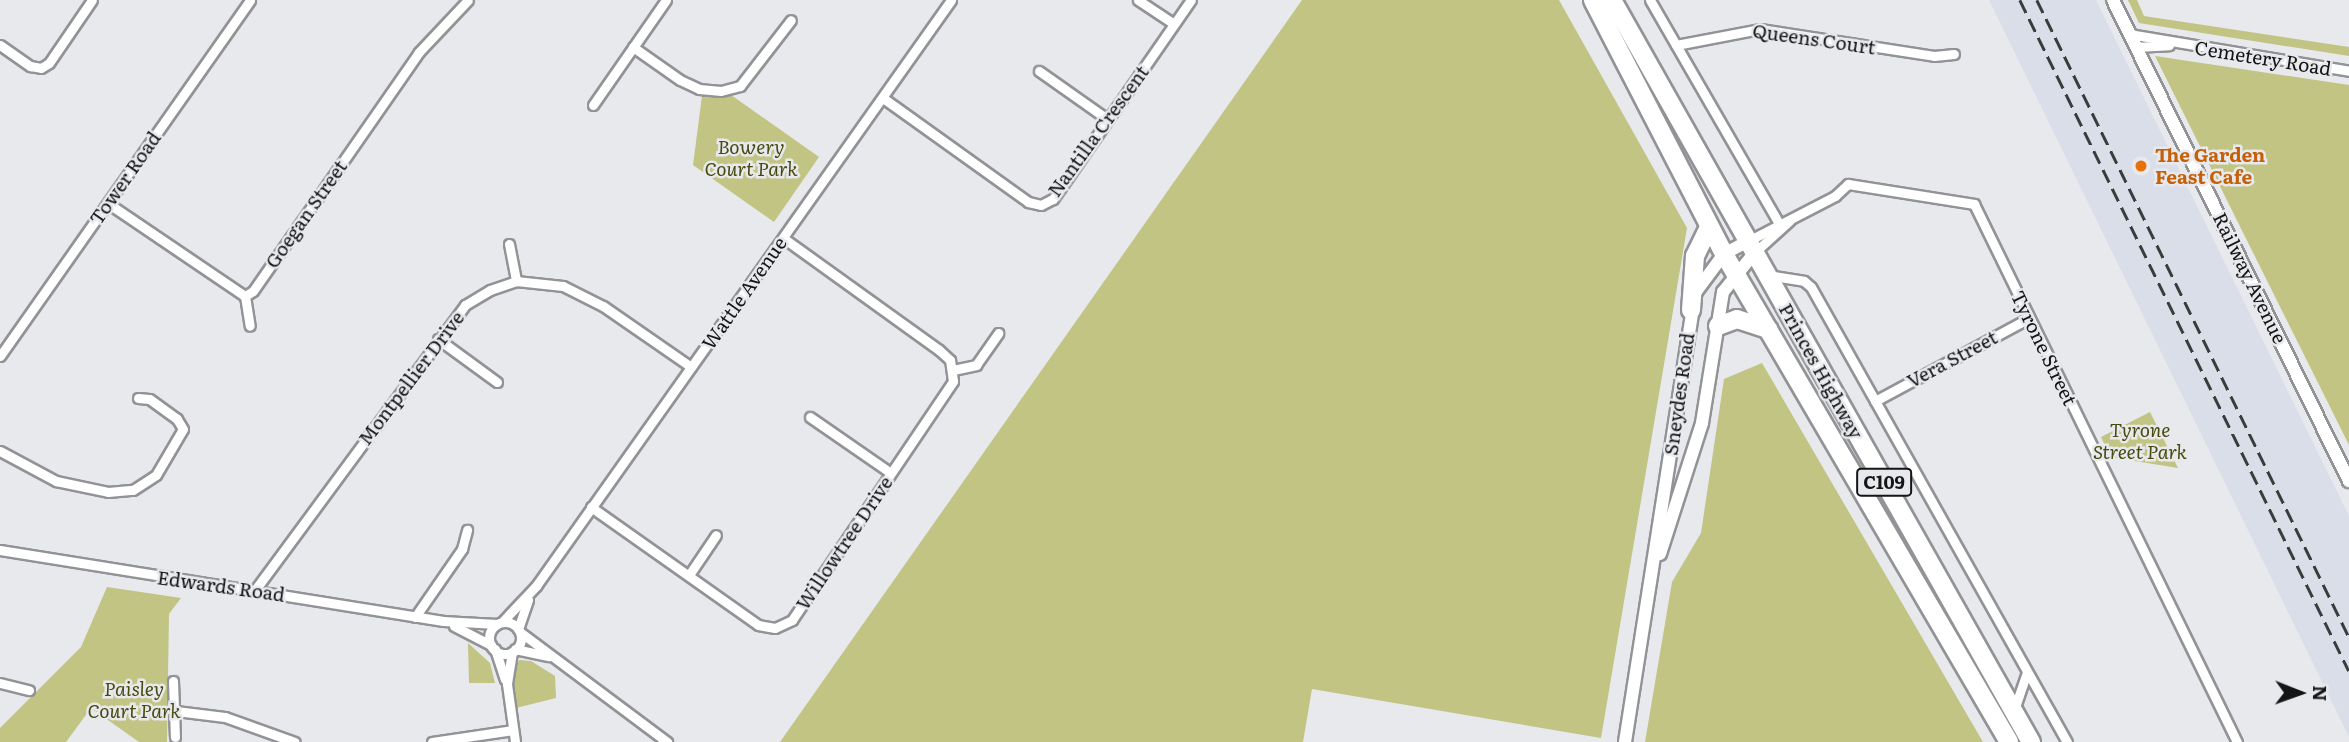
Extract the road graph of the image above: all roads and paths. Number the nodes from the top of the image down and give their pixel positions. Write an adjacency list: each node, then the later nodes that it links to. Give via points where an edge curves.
1 (92, 0): 15 (street, via 49,63 40,68)
2 (250, 0): 26 (street, Tower Road)
3 (468, 0): 37 (street, Goegan Street, via 419,52)
4 (666, 0): 18 (street)
5 (951, 0): 23 (street, Wattle Avenue)
6 (1139, 0): 13 (street)
7 (1191, 0): 13 (street, Nantilla Crescent)
8 (1592, 0): 29 (highway, Princes Highway / C109)
9 (1612, 0): 32 (highway, Princes Highway / C109)
10 (1650, 0): 16 (street)
11 (2113, 0): 14 (main road, Railway Avenue)
12 (791, 20): 18 (street, via 740,86 721,91 699,89 680,80)
13 (1174, 24): 25 (street, Nantilla Crescent)
14 (2129, 34): 17 (street, Cemetery Road); 19 (main road, Railway Avenue)
15 (0, 45)
16 (1676, 45): 20 (street, Queens Court, via 1760,29 1934,56); 28 (street)
17 (2177, 45): 19 (street, Cemetery Road); 22 (street, Cemetery Road)
18 (633, 47): 24 (street)
19 (2136, 47): 54 (main road, Railway Avenue)
20 (1954, 54)
21 (1039, 71): 25 (street)
22 (2349, 71)
23 (883, 98): 25 (street, Nantilla Crescent, via 1028,202 1041,205 1053,199); 30 (street, Wattle Avenue)
24 (593, 104)
25 (1107, 119)
26 (108, 204): 37 (street); 45 (street, Tower Road)
27 (1791, 219): 28 (street, Tyrone Street); 32 (street, Tyrone Street); 39 (street, Tyrone Street, via 1854,184 1974,204)
28 (1779, 223): 32 (street, Tyrone Street)
29 (1709, 227): 33 (highway, Princes Highway / C109); 38 (highway, via 1695,256)
30 (783, 238): 46 (street, Wattle Avenue); 47 (street, via 939,350)
31 (509, 244): 36 (street)
32 (1751, 247): 33 (main road, Sneydes Road); 34 (main road, Sneydes Road); 35 (highway, Princes Highway / C109)
33 (1724, 254): 34 (highway, Princes Highway / C109); 38 (main road, Sneydes Road, via 1703,279)
34 (1735, 273): 41 (main road, Sneydes Road, via 1723,292); 42 (highway, Princes Highway / C109)
35 (1767, 275): 50 (street, via 1804,281); 76 (highway, Princes Highway / C109)
36 (516, 281): 44 (street, Montpellier Drive, via 465,305); 46 (street, via 563,286 603,306)
37 (245, 296): 40 (street)
38 (1691, 310): 59 (main road, Sneydes Road)
39 (2029, 318): 50 (street, Vera Street); 87 (street, Tyrone Street)
40 (250, 326)
41 (1718, 326): 42 (highway, via 1737,319); 59 (main road, Sneydes Road, via 1702,423)
42 (1768, 329): 84 (highway, Princes Highway / C109)
43 (998, 333): 47 (street, via 976,365)
44 (439, 340): 48 (street); 62 (street, Montpellier Drive)
45 (0, 356)
46 (691, 367): 55 (street, Wattle Avenue)
47 (953, 370): 53 (street, Willowtree Drive, via 948,392)
48 (497, 382)
49 (138, 398): 52 (street, via 149,399 177,419 183,429 156,474 133,490 108,492 56,481)
50 (1875, 401): 70 (street)
51 (810, 416): 53 (street)
52 (0, 451)
53 (891, 473): 60 (street, Willowtree Drive, via 792,620 775,628 758,625)
54 (2349, 481)
55 (591, 507): 60 (street, Willowtree Drive); 61 (street, Wattle Avenue)
56 (467, 530): 63 (street, via 462,549)
57 (716, 535): 60 (street)
58 (0, 550): 62 (street, Edwards Road)
59 (1654, 570): 83 (main road, Sneydes Road)
60 (689, 575)
61 (536, 586): 65 (street, Wattle Avenue); 66 (street, Wattle Avenue)
62 (255, 590): 63 (street, Edwards Road)
63 (415, 617): 64 (street, Edwards Road)
64 (443, 621): 65 (street, Edwards Road); 67 (street, Edwards Road)
65 (499, 623): 66 (street); 67 (street, via 491,632)
66 (519, 631): 68 (street, Wattle Avenue); 69 (street)
67 (493, 648): 68 (street, Edwards Road); 73 (street)
68 (514, 650): 69 (street); 73 (street, Wattle Avenue)
69 (557, 659): 82 (street)
70 (2027, 672): 76 (street); 86 (street)
71 (173, 681): 75 (street)
72 (0, 683): 74 (street)
73 (507, 684): 77 (street)
74 (29, 690)
75 (176, 711): 78 (street); 79 (street, via 225,717)
76 (2014, 712): 85 (highway, Princes Highway / C109)
77 (513, 730): 80 (street); 81 (street)
78 (175, 737)
79 (295, 742)
80 (432, 742)
81 (515, 742)
82 (667, 742)
83 (1625, 742)
84 (2009, 742)
85 (2031, 742)
86 (2067, 742)
87 (2237, 742)

